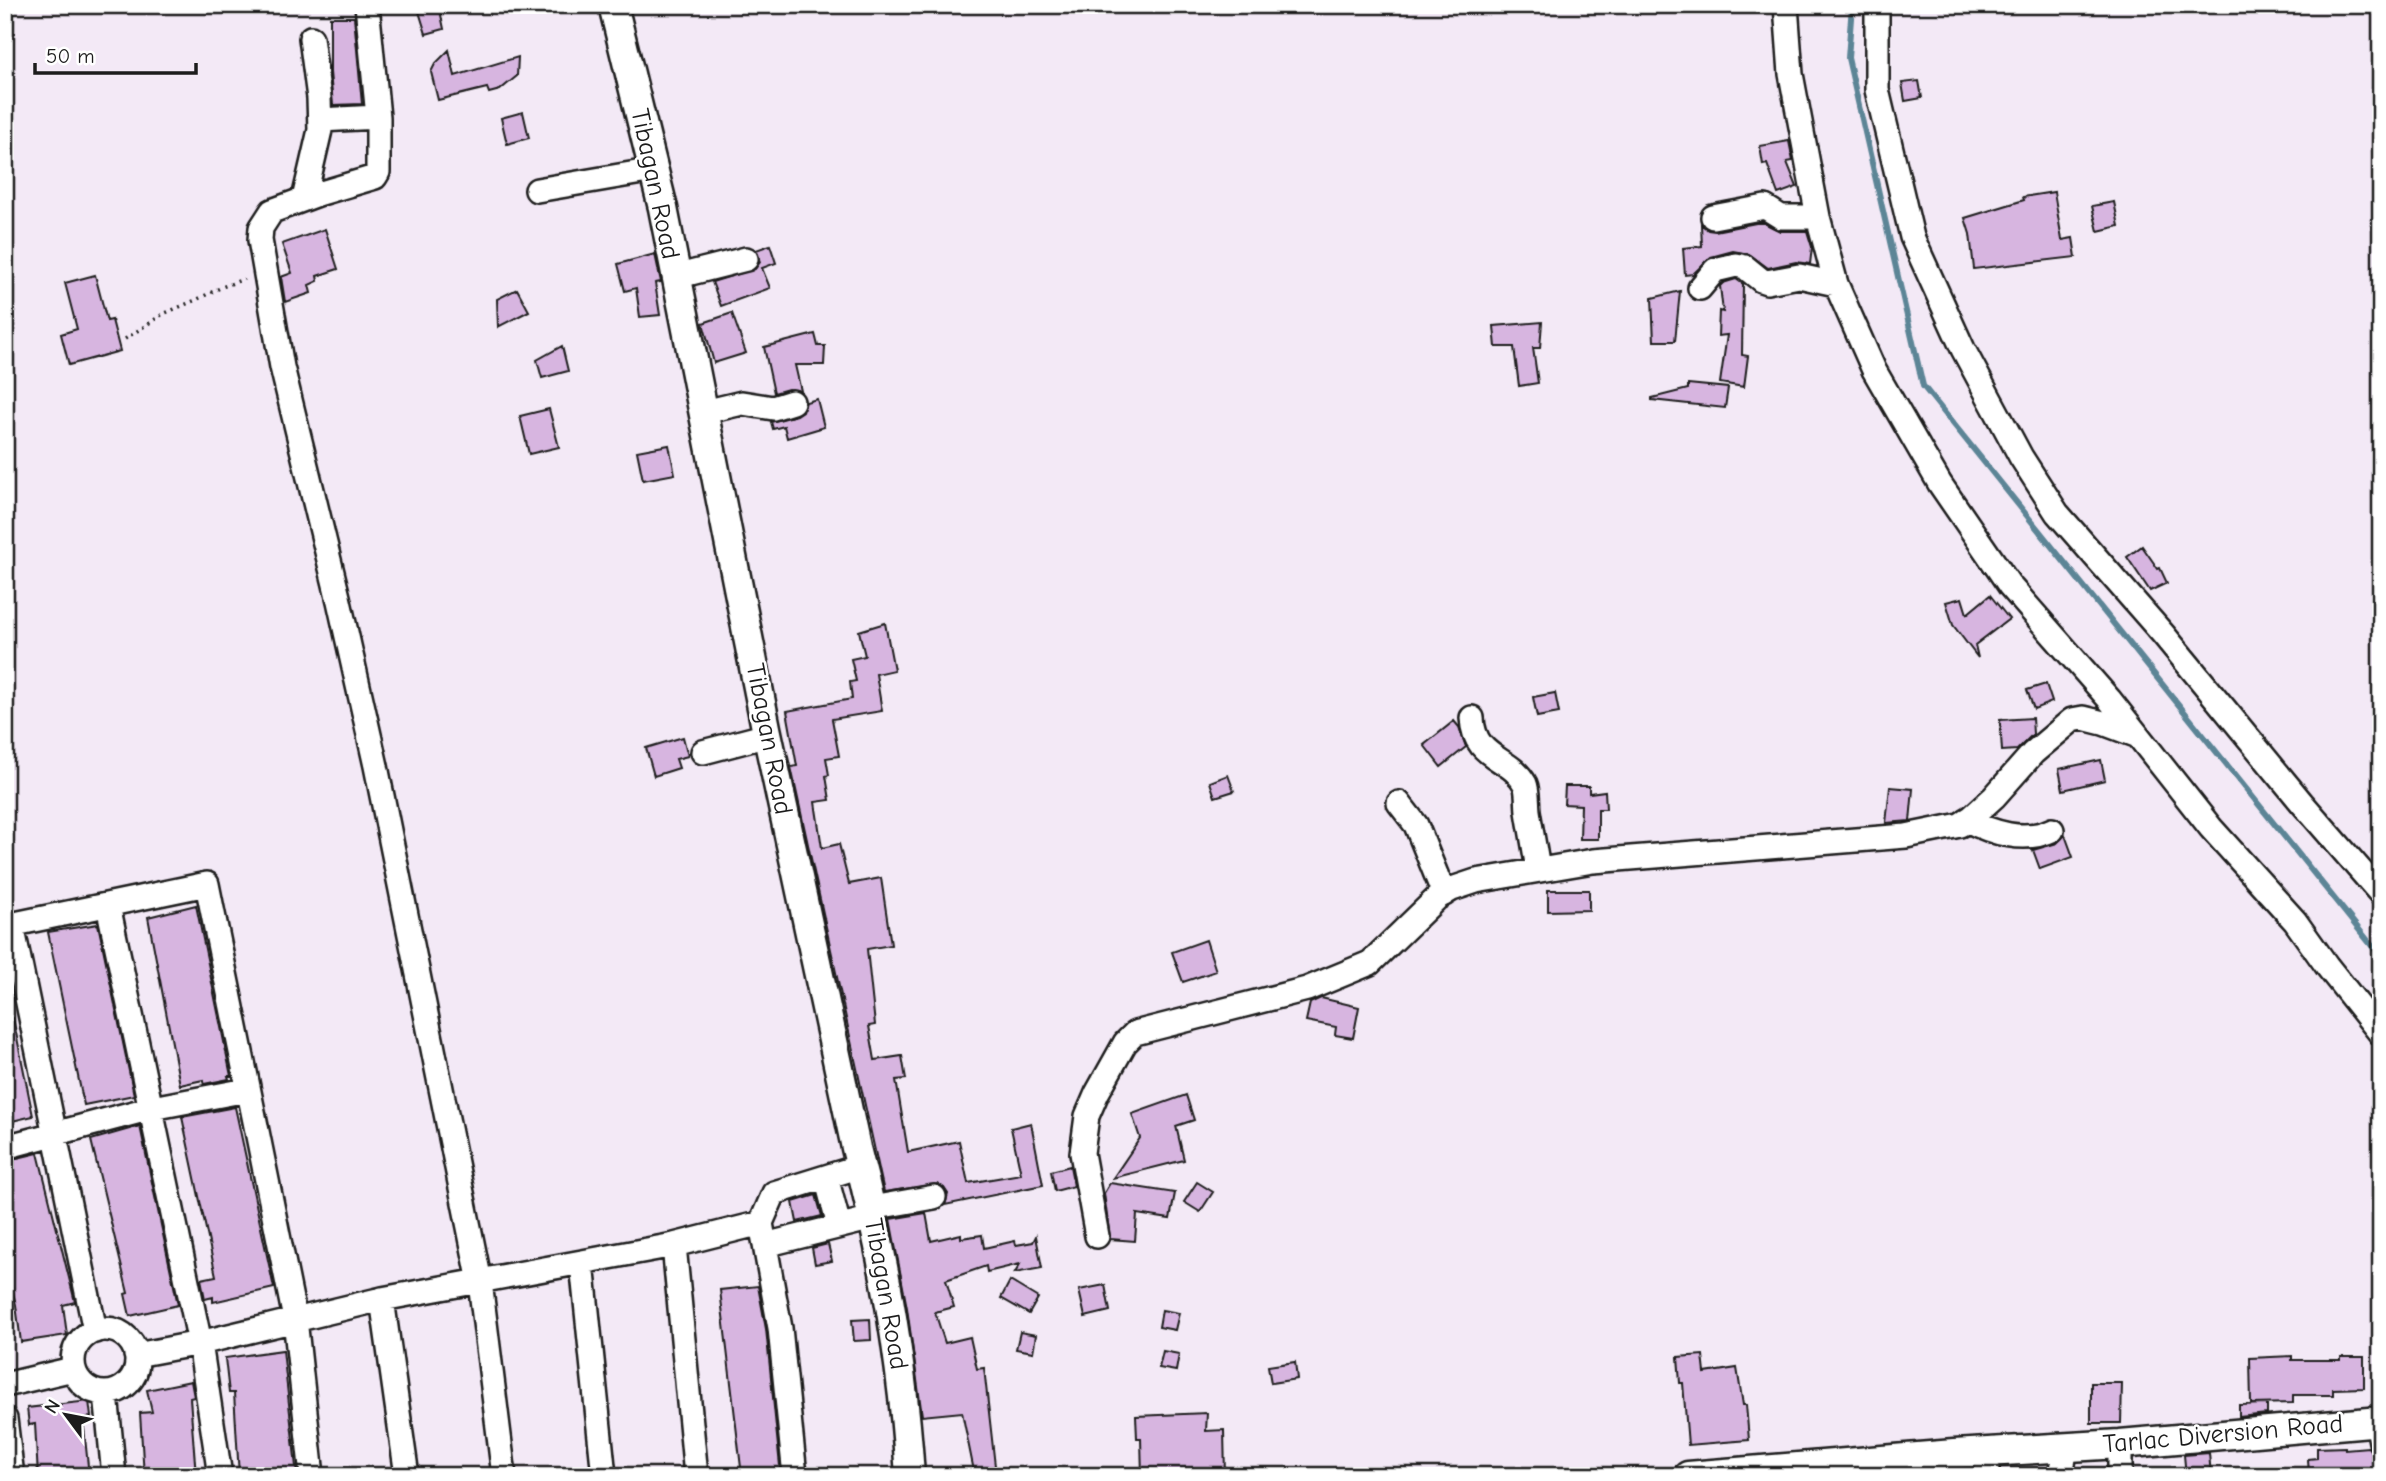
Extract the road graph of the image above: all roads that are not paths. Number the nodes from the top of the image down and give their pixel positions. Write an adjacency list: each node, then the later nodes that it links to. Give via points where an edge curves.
1 (367, 5): 6 (street)
2 (613, 5): 8 (main road, Tibagan Road)
3 (1786, 5): 12 (street, via 1791,75)
4 (1877, 5): 28 (street, via 1877,90 1912,237 1963,349 2021,457 2063,521)
5 (311, 38): 7 (street)
6 (378, 117): 7 (street); 10 (street, via 379,170 375,177)
7 (320, 120): 10 (street)
8 (654, 170): 9 (street); 14 (main road, Tibagan Road)
9 (537, 190)
10 (304, 199): 45 (street, via 272,211 261,228 265,272 282,367 376,766)
11 (1713, 217): 12 (street, via 1765,207 1781,217)
12 (1818, 217): 15 (street)
13 (746, 259): 14 (street)
14 (676, 277): 18 (main road, Tibagan Road)
15 (1836, 284): 16 (street, via 1799,276 1761,281 1736,265 1715,270); 21 (street, via 1874,370 1940,484 2010,586)
16 (1700, 288)
17 (792, 402): 18 (street, via 773,408 742,403)
18 (704, 412): 20 (main road, Tibagan Road)
19 (1472, 718): 26 (street, via 1482,746 1526,785)
20 (768, 735): 22 (street); 36 (main road, Tibagan Road)
21 (2138, 736): 24 (street, via 2083,718 2072,720); 31 (street, via 2211,828 2295,921)
22 (704, 752)
23 (1399, 803): 27 (street, via 1416,825)
24 (1967, 820): 25 (street, via 2024,837); 26 (street, via 1906,836 1592,861)
25 (2052, 830)
26 (1538, 870): 27 (street, via 1476,881)
27 (1444, 894): 42 (street, via 1370,963 1307,989 1130,1037 1087,1115 1082,1153)
28 (2381, 894)
29 (108, 905): 30 (street); 32 (street, via 207,884); 33 (street)
30 (9, 925): 34 (street)
31 (2381, 1034)
32 (247, 1090): 33 (street); 47 (street)
33 (152, 1108): 34 (street); 49 (street)
34 (54, 1133): 35 (street); 48 (street)
35 (5, 1147)
36 (860, 1166): 37 (street); 39 (main road, Tibagan Road)
37 (826, 1177): 40 (street); 41 (street, via 774,1193)
38 (934, 1197): 39 (street)
39 (872, 1213): 40 (street); 68 (main road, Tibagan Road, via 892,1312)
40 (839, 1226): 41 (street)
41 (763, 1234): 43 (street); 67 (street, via 780,1328)
42 (1097, 1236)
43 (674, 1245): 44 (street); 66 (street)
44 (582, 1263): 45 (street); 65 (street)
45 (480, 1282): 46 (street); 64 (street)
46 (382, 1299): 47 (street); 63 (street)
47 (295, 1319): 49 (street); 62 (street)
48 (95, 1331): 50 (street, via 118,1332); 51 (street, via 80,1340)
49 (200, 1343): 50 (street); 61 (street)
50 (136, 1355): 53 (street, via 133,1377)
51 (73, 1369): 52 (street); 53 (street, via 86,1388)
52 (5, 1385)
53 (106, 1394): 60 (street)
54 (5, 1419): 59 (street)
55 (2380, 1428): 56 (main road, Tarlac Diversion Road)
56 (2120, 1444): 57 (main road, Tarlac Diversion Road); 71 (street)
57 (2066, 1446): 58 (main road, Tarlac Diversion Road); 70 (street)
58 (1987, 1463): 69 (main road, Tarlac Diversion Road)
59 (12, 1476)
60 (114, 1476)
61 (220, 1476)
62 (312, 1476)
63 (407, 1476)
64 (505, 1476)
65 (604, 1476)
66 (696, 1476)
67 (795, 1476)
68 (910, 1476)
69 (1688, 1476)
70 (2062, 1476)
71 (2120, 1476)

